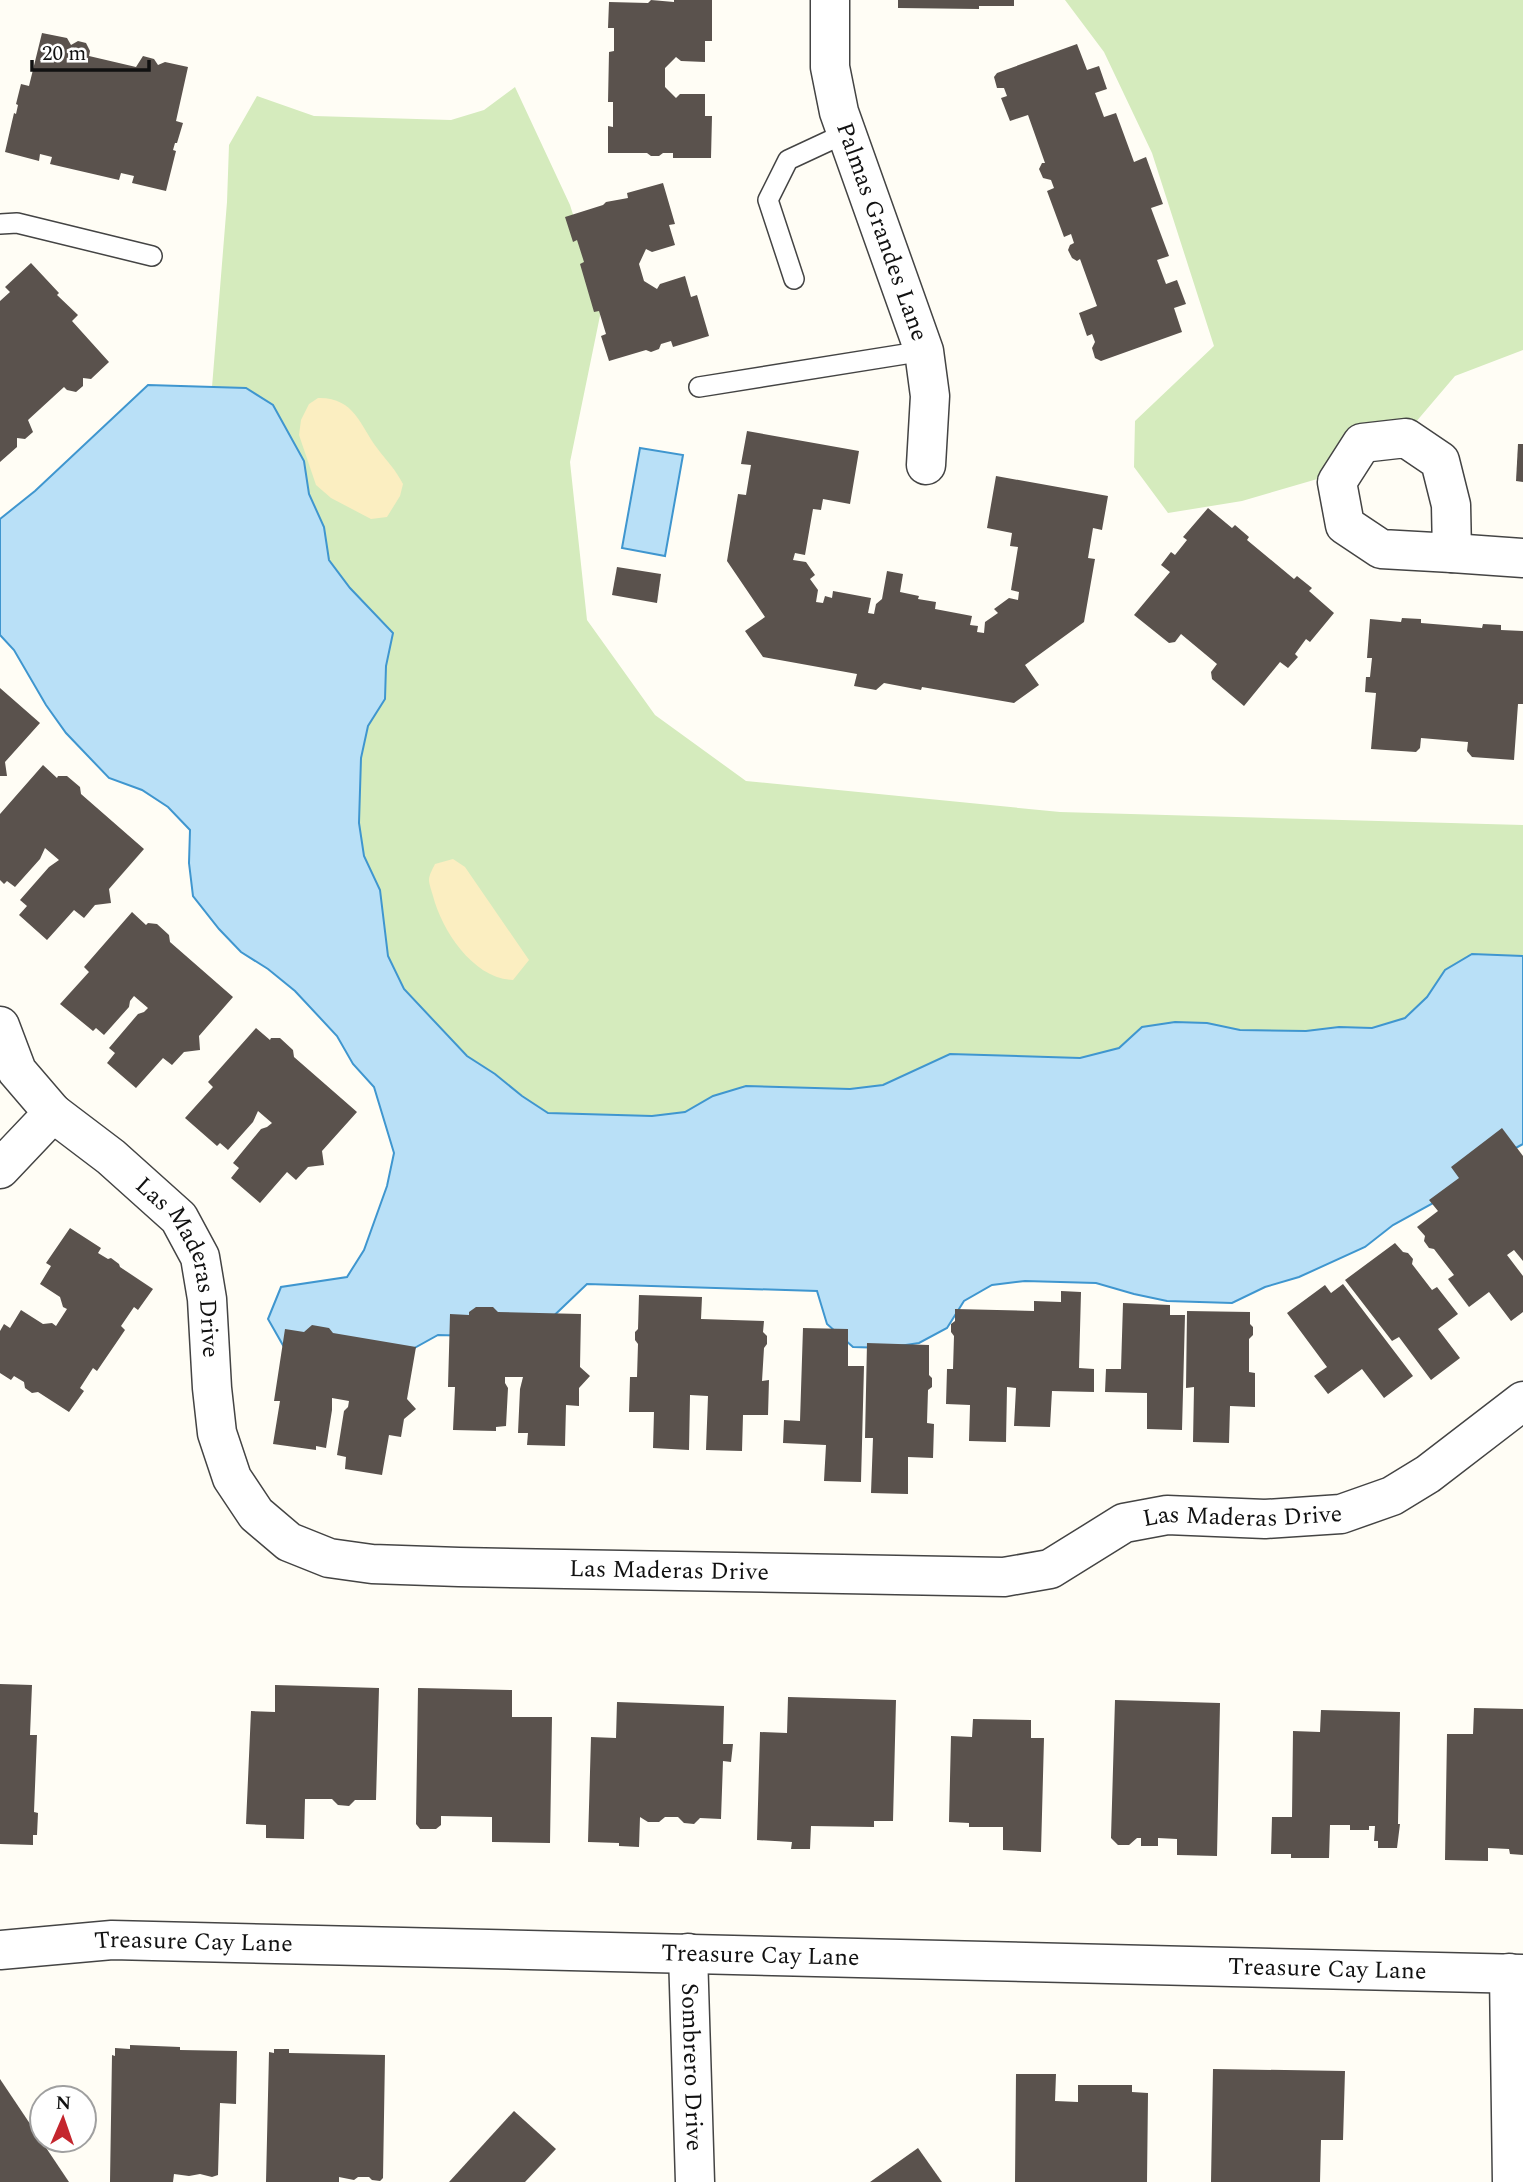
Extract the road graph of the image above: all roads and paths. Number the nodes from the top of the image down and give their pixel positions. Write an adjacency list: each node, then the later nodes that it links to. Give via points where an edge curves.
1 (830, 0): 2 (street, Palmas Grandes Lane, via 830,67)
2 (846, 133): 5 (lane, via 789,159 768,200); 6 (street, Palmas Grandes Lane)
3 (0, 224): 4 (lane, via 17,223)
4 (152, 256)
5 (794, 279)
6 (924, 351): 7 (lane); 8 (street, Palmas Grandes Lane, via 929,396)
7 (699, 387)
8 (926, 465)
9 (1452, 553): 10 (street)
10 (1523, 558)
11 (0, 1026): 12 (street, Las Maderas Drive, via 18,1071)
12 (52, 1113): 13 (street); 14 (street, Las Maderas Drive, via 111,1157 179,1218 200,1257 217,1433 232,1478 256,1514 289,1542 329,1558 459,1567 1004,1577 1050,1569 1124,1523 1167,1515 1265,1519 1341,1514 1392,1496)
13 (0, 1169)
14 (1523, 1401)
15 (0, 1950): 16 (street, Treasure Cay Lane, via 112,1940)
16 (688, 1953): 17 (street, Treasure Cay Lane); 18 (street, Sombrero Drive)
17 (1516, 1973): 19 (street)
18 (695, 2182)
19 (1512, 2182)

